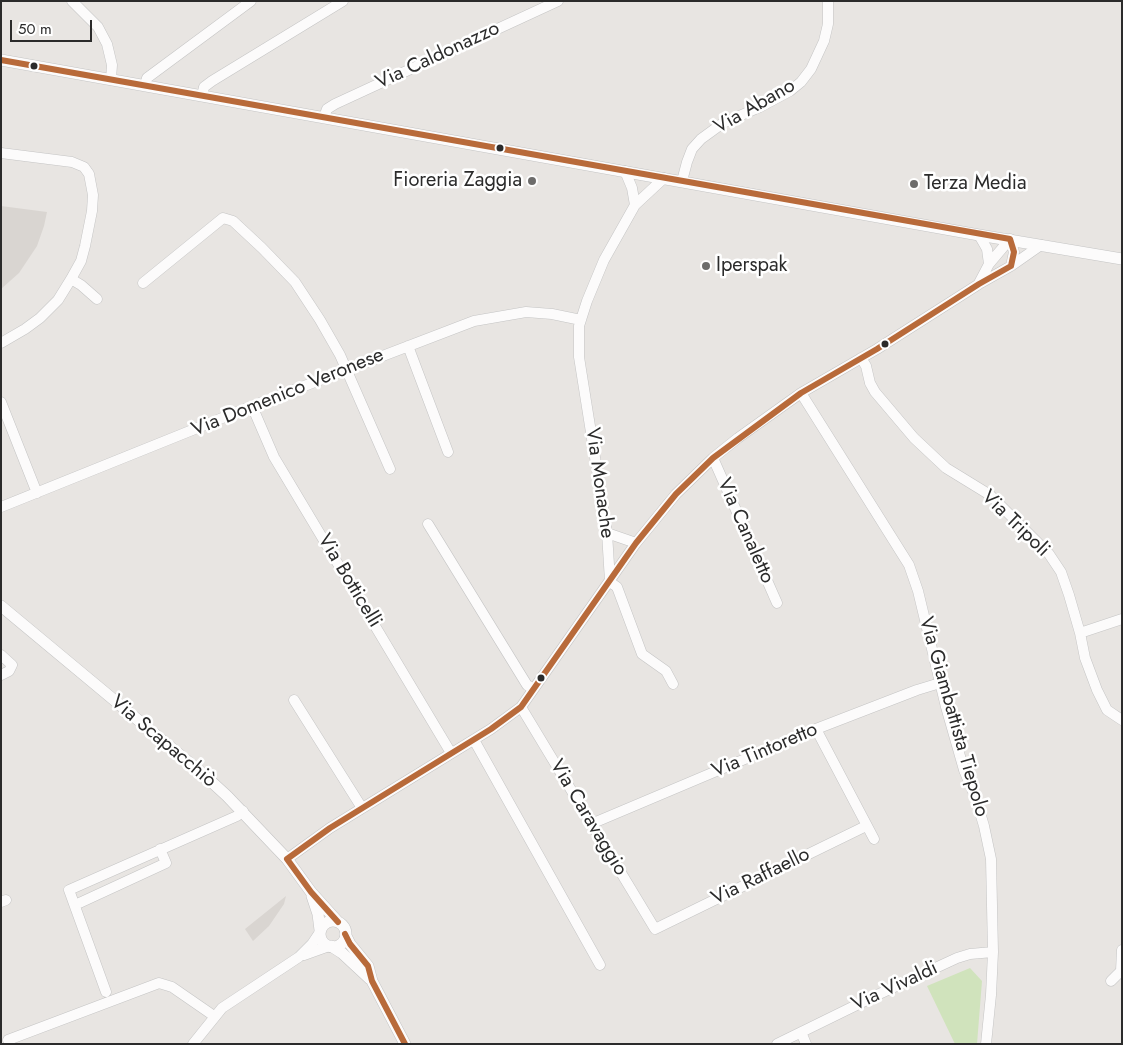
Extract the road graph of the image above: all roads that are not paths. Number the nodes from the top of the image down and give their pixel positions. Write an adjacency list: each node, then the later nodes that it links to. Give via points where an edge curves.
1 (72, 1): 7 (street, via 98,27 107,44 112,65)
2 (251, 1): 8 (street, via 147,78)
3 (343, 1): 9 (street, via 212,81 204,87)
4 (558, 1): 10 (street, Via Caldonazzo, via 336,104 327,109)
5 (828, 1): 14 (street, Via Abano, via 824,41 801,82 760,107 722,123 701,139 692,150)
6 (1, 60): 7 (street)
7 (111, 79): 8 (street)
8 (144, 86): 9 (street)
9 (202, 96): 10 (street)
10 (324, 117): 12 (street)
11 (1, 153): 22 (street, via 72,162 84,167 89,174 92,211 83,253)
12 (625, 171): 13 (street); 15 (street)
13 (664, 178): 14 (street); 15 (street, Via Monache)
14 (682, 181): 16 (street)
15 (635, 205): 26 (street, Via Monache, via 604,260)
16 (979, 235): 17 (street); 20 (street, via 987,249)
17 (1010, 239): 18 (street); 20 (street); 21 (street, via 1014,252)
18 (1041, 245): 19 (street); 21 (street)
19 (1122, 259)
20 (989, 264): 24 (street)
21 (1011, 266): 24 (street)
22 (71, 280): 25 (street); 27 (street, via 40,318)
23 (143, 283): 30 (street, via 223,218 233,221 294,282 320,320)
24 (979, 284): 29 (street)
25 (97, 299)
26 (581, 320): 28 (street, Via Domenico Veronese, via 526,312 489,317); 40 (street, Via Monache, via 579,357)
27 (1, 343)
28 (408, 346): 30 (street, Via Domenico Veronese); 34 (street)
29 (861, 358): 31 (street); 46 (street, Via Tripoli, via 875,392 914,438 946,468 990,495 1049,554 1061,572)
30 (346, 370): 33 (street, Via Domenico Veronese); 36 (street)
31 (801, 393): 35 (street); 49 (street, Via Giambattista Tiepolo, via 909,565)
32 (1, 402): 37 (street)
33 (252, 406): 37 (street, Via Domenico Veronese); 57 (street, Via Botticelli, via 274,457)
34 (448, 452)
35 (714, 458): 41 (street, via 676,494); 43 (street, Via Canaletto)
36 (390, 469)
37 (36, 493): 38 (street, Via Domenico Veronese)
38 (1, 507)
39 (428, 524): 51 (street, via 527,685)
40 (607, 533): 41 (street); 42 (street, Via Monache)
41 (636, 543): 42 (street)
42 (610, 582): 50 (street, via 617,587 642,654 666,671); 51 (street)
43 (777, 603)
44 (1, 606): 59 (street, Via Scapacchiò, via 203,774)
45 (1122, 619): 46 (street)
46 (1080, 633): 54 (street, Via Tripoli, via 1097,690 1107,710)
47 (1, 655): 48 (street, via 12,665)
48 (1, 675)
49 (940, 683): 55 (street, Via Tintoretto); 73 (street, Via Giambattista Tiepolo, via 986,834 990,859)
50 (673, 684)
51 (533, 689): 53 (street)
52 (294, 700): 58 (street)
53 (521, 707): 56 (street); 60 (street, Via Caravaggio)
54 (1122, 720)
55 (816, 729): 60 (street, Via Tintoretto); 61 (street)
56 (474, 740): 57 (street); 75 (street)
57 (452, 753): 58 (street)
58 (362, 808): 64 (street)
59 (242, 811): 63 (street); 64 (street, Via Scapacchiò)
60 (592, 824): 68 (street, Via Caravaggio)
61 (866, 826): 62 (street); 68 (street, Via Raffaello)
62 (874, 839)
63 (160, 849): 66 (street, via 166,863); 66 (street, via 69,890)
64 (287, 859): 65 (street, Via Scapacchiò)
65 (311, 892): 67 (street, Via Scapacchiò); 69 (street, Via Scapacchiò)
66 (75, 905): 78 (street)
67 (338, 922): 69 (street, via 327,922); 70 (street, Via Scapacchiò)
68 (655, 929)
69 (320, 931): 71 (street, Via Scapacchiò, via 320,938); 74 (street)
70 (345, 934): 71 (street, via 342,942); 76 (street, Via Scapacchiò, via 368,966)
71 (330, 946): 74 (street); 76 (street, Via Scapacchiò, via 346,956)
72 (1122, 950): 77 (street, via 1120,971)
73 (993, 952): 80 (street, Via Vivaldi, via 956,958); 86 (street, Via Giambattista Tiepolo)
74 (299, 957): 79 (street, via 235,998)
75 (600, 965)
76 (372, 981): 83 (street, Via Scapacchiò)
77 (1111, 981)
78 (106, 992)
79 (214, 1016): 81 (street, via 172,987 159,983); 82 (street)
80 (801, 1032): 84 (street, Via Vivaldi); 85 (street)
81 (8, 1040)
82 (193, 1044)
83 (405, 1044)
84 (777, 1044)
85 (806, 1044)
86 (986, 1044)

